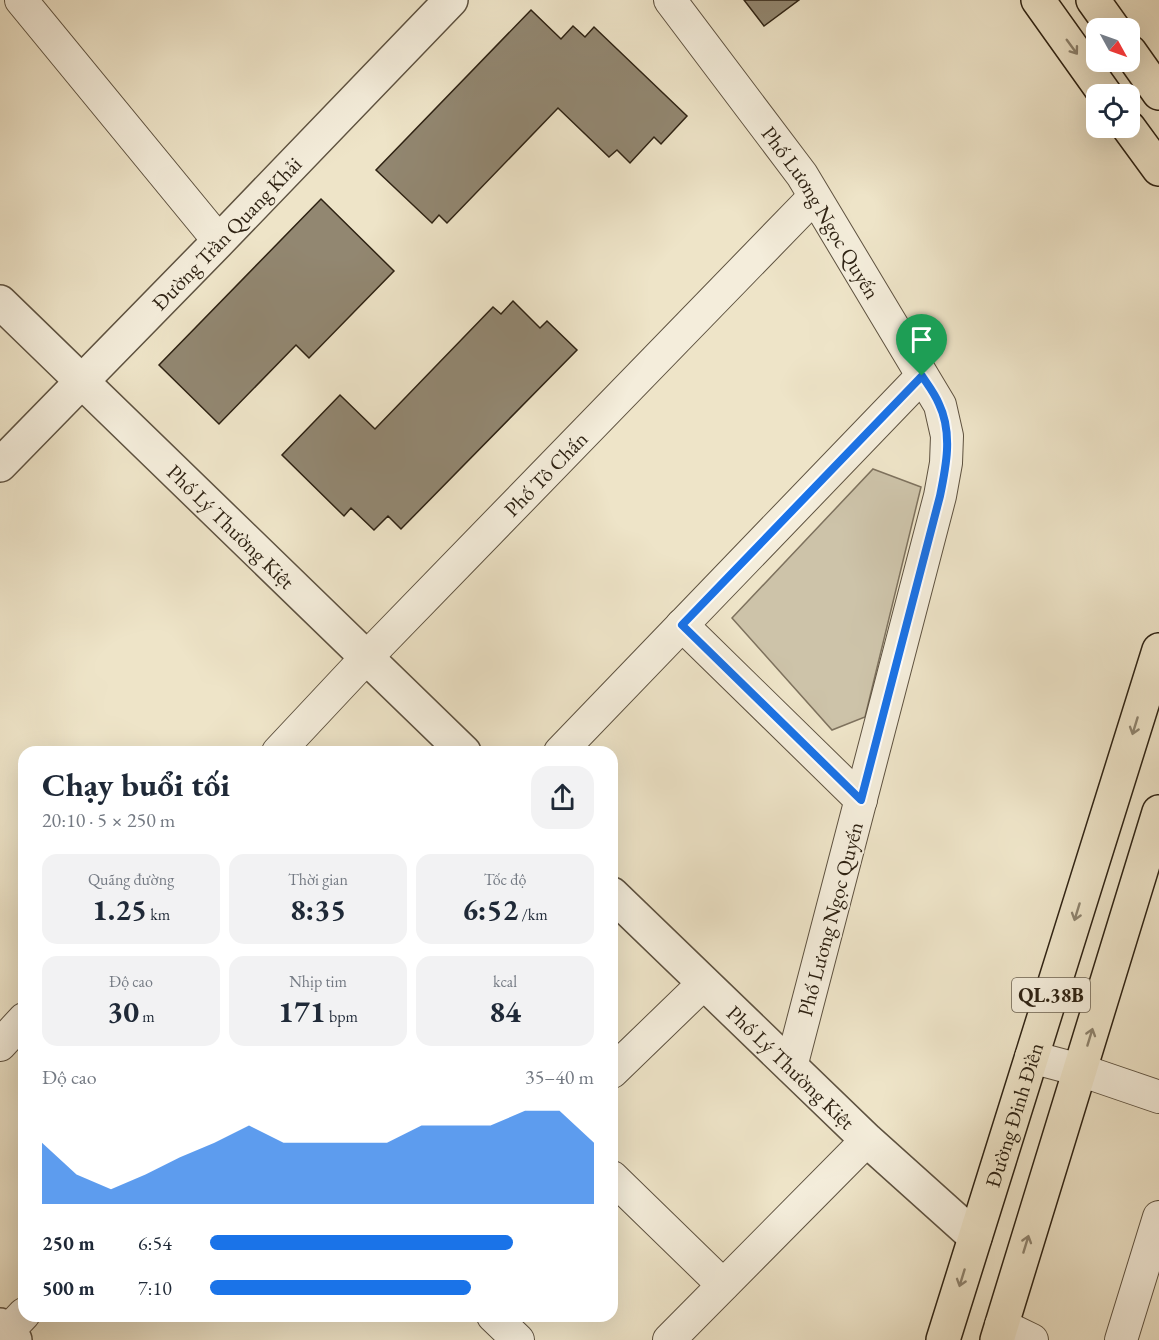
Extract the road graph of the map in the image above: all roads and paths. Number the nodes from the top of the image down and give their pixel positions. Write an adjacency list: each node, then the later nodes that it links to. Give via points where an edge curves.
1 (21, 0): 13 (street)
2 (451, 0): 13 (street, Đường Trần Quang Khải)
3 (670, 0): 12 (street, Phố Lương Ngọc Quyến)
4 (1038, 0): 8 (highway, one-way to 8)
5 (1093, 0): 6 (highway)
6 (1106, 18)
7 (1140, 66): 9 (highway)
8 (1099, 84)
9 (1159, 93)
10 (1136, 138): 11 (highway)
11 (1159, 169)
12 (814, 197): 15 (street, Phố Lương Ngọc Quyến); 20 (street, Phố Tô Chấn)
13 (219, 241): 16 (street, Đường Trần Quang Khải)
14 (0, 302): 16 (street, Phố Lý Thường Kiệt)
15 (922, 376): 18 (street); 24 (street, Phố Lương Ngọc Quyến, via 940,405 947,436 946,463)
16 (83, 381): 17 (street, Đường Trần Quang Khải); 20 (street, Phố Lý Thường Kiệt)
17 (0, 465)
18 (682, 625): 23 (street); 24 (street)
19 (1159, 650): 30 (highway, Đường Đinh Điền / QL.38B, one-way to 30)
20 (367, 657): 21 (street, Phố Tô Chấn); 22 (street, Phố Lý Thường Kiệt)
21 (284, 746)
22 (458, 746)
23 (566, 746)
24 (861, 800): 32 (street, Phố Lương Ngọc Quyến)
25 (1159, 812): 33 (highway, QL.38B, one-way to 25)
26 (618, 900): 27 (street, Phố Lý Thường Kiệt)
27 (704, 983): 31 (street); 32 (street, Phố Lý Thường Kiệt)
28 (18, 1026): 29 (street)
29 (0, 1045)
30 (1031, 1057): 33 (street); 38 (highway, Đường Đinh Điền / QL.38B)
31 (618, 1066)
32 (791, 1067): 35 (street, Phố Lý Thường Kiệt)
33 (1080, 1070): 34 (street); 41 (highway, QL.38B, one-way to 33)
34 (1159, 1097)
35 (867, 1140): 38 (street, Phố Lý Thường Kiệt); 39 (street)
36 (618, 1183): 39 (street)
37 (1159, 1217): 46 (street)
38 (975, 1237): 44 (highway, Đường Đinh Điền / QL.38B, one-way to 44)
39 (723, 1285): 43 (street)
40 (499, 1322): 42 (street)
41 (999, 1333): 45 (street)
42 (518, 1340)
43 (669, 1340)
44 (943, 1340)
45 (1032, 1340)
46 (1121, 1340)

